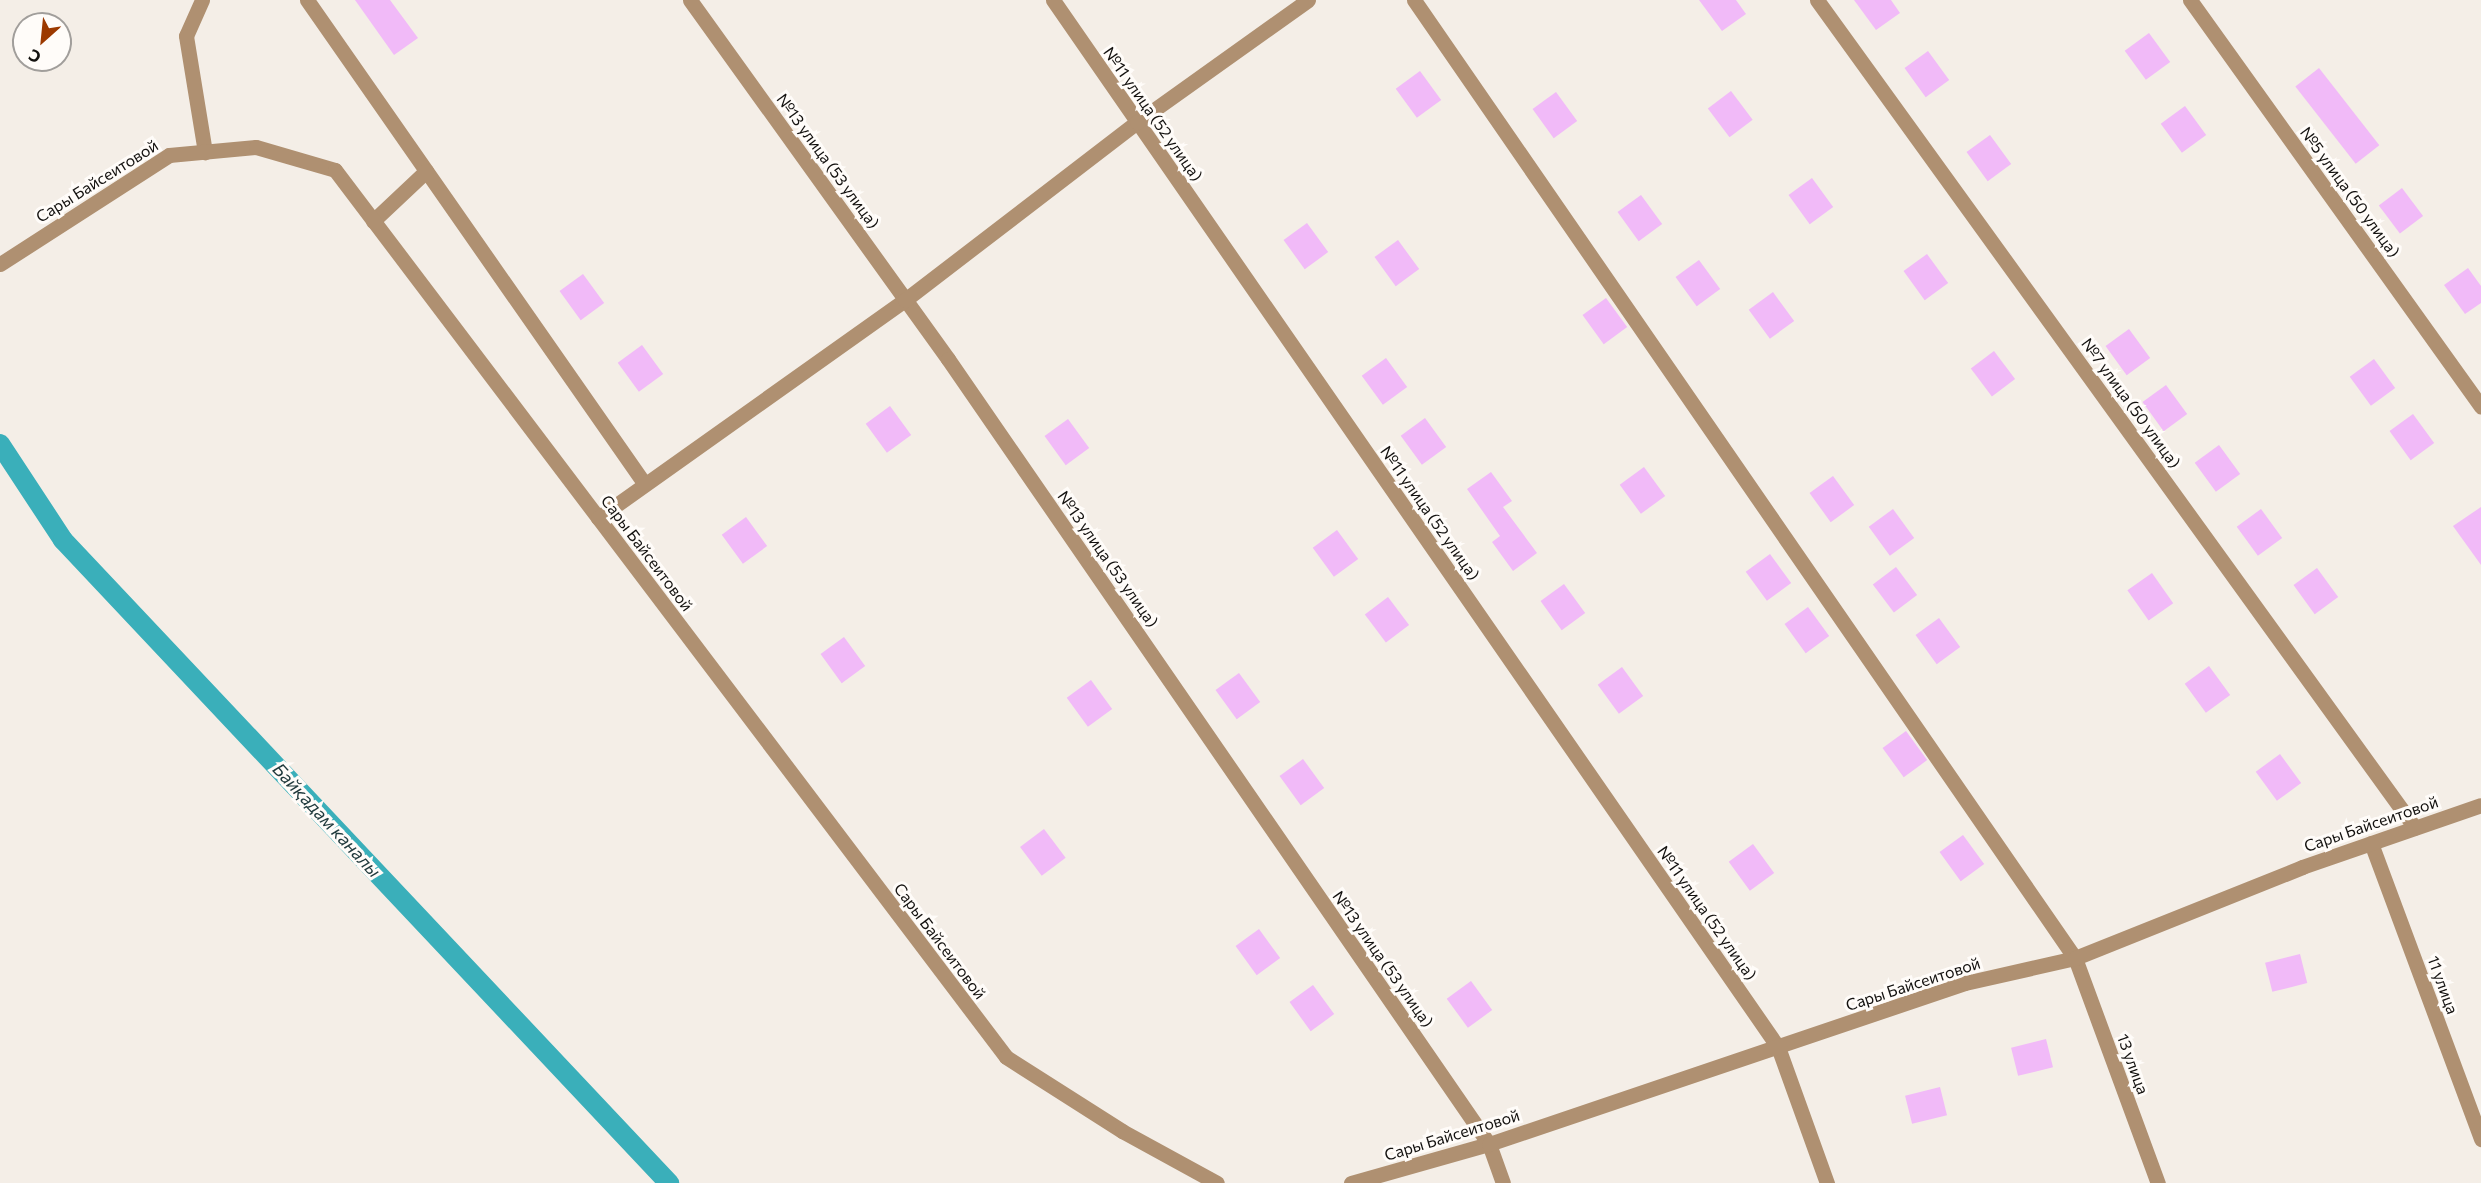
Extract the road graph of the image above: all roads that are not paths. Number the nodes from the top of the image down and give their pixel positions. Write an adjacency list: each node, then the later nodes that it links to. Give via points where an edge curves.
1 (202, 0): 10 (street, via 186,36)
2 (307, 0): 11 (street)
3 (690, 0): 14 (street, №13 улица (53 улица))
4 (1053, 0): 9 (street, №11 улица (52 улица))
5 (1308, 0): 9 (street)
6 (1414, 0): 21 (street, 13 улица)
7 (1817, 0): 19 (street, №7 улица (50 улица))
8 (2190, 0): 15 (street, №5 улица (50 улица))
9 (1137, 122): 14 (street); 22 (street, №11 улица (52 улица))
10 (205, 152): 12 (street, Сары Байсеитовой, via 256,147 335,170); 13 (street, Сары Байсеитовой, via 169,155)
11 (426, 171): 12 (street); 16 (street)
12 (373, 221): 17 (street, Сары Байсеитовой)
13 (0, 264)
14 (905, 300): 16 (street); 24 (street, №13 улица (53 улица))
15 (2481, 406)
16 (644, 483): 17 (street)
17 (598, 518): 25 (street, Сары Байсеитовой, via 1006,1057 1122,1131)
18 (2481, 805): 19 (street, Сары Байсеитовой)
19 (2415, 828): 20 (street, Сары Байсеитовой)
20 (2371, 843): 21 (street, Сары Байсеитовой); 23 (street, 11 улица)
21 (2075, 958): 22 (street, Сары Байсеитовой, via 1965,984); 29 (street, 13 улица)
22 (1778, 1047): 24 (street, Сары Байсеитовой); 28 (street, №11 улица (52 улица))
23 (2481, 1139)
24 (1489, 1144): 26 (street, Сары Байсеитовой); 27 (street, №13 улица (53 улица))
25 (1217, 1183)
26 (1351, 1183)
27 (1503, 1183)
28 (1827, 1183)
29 (2158, 1183)

